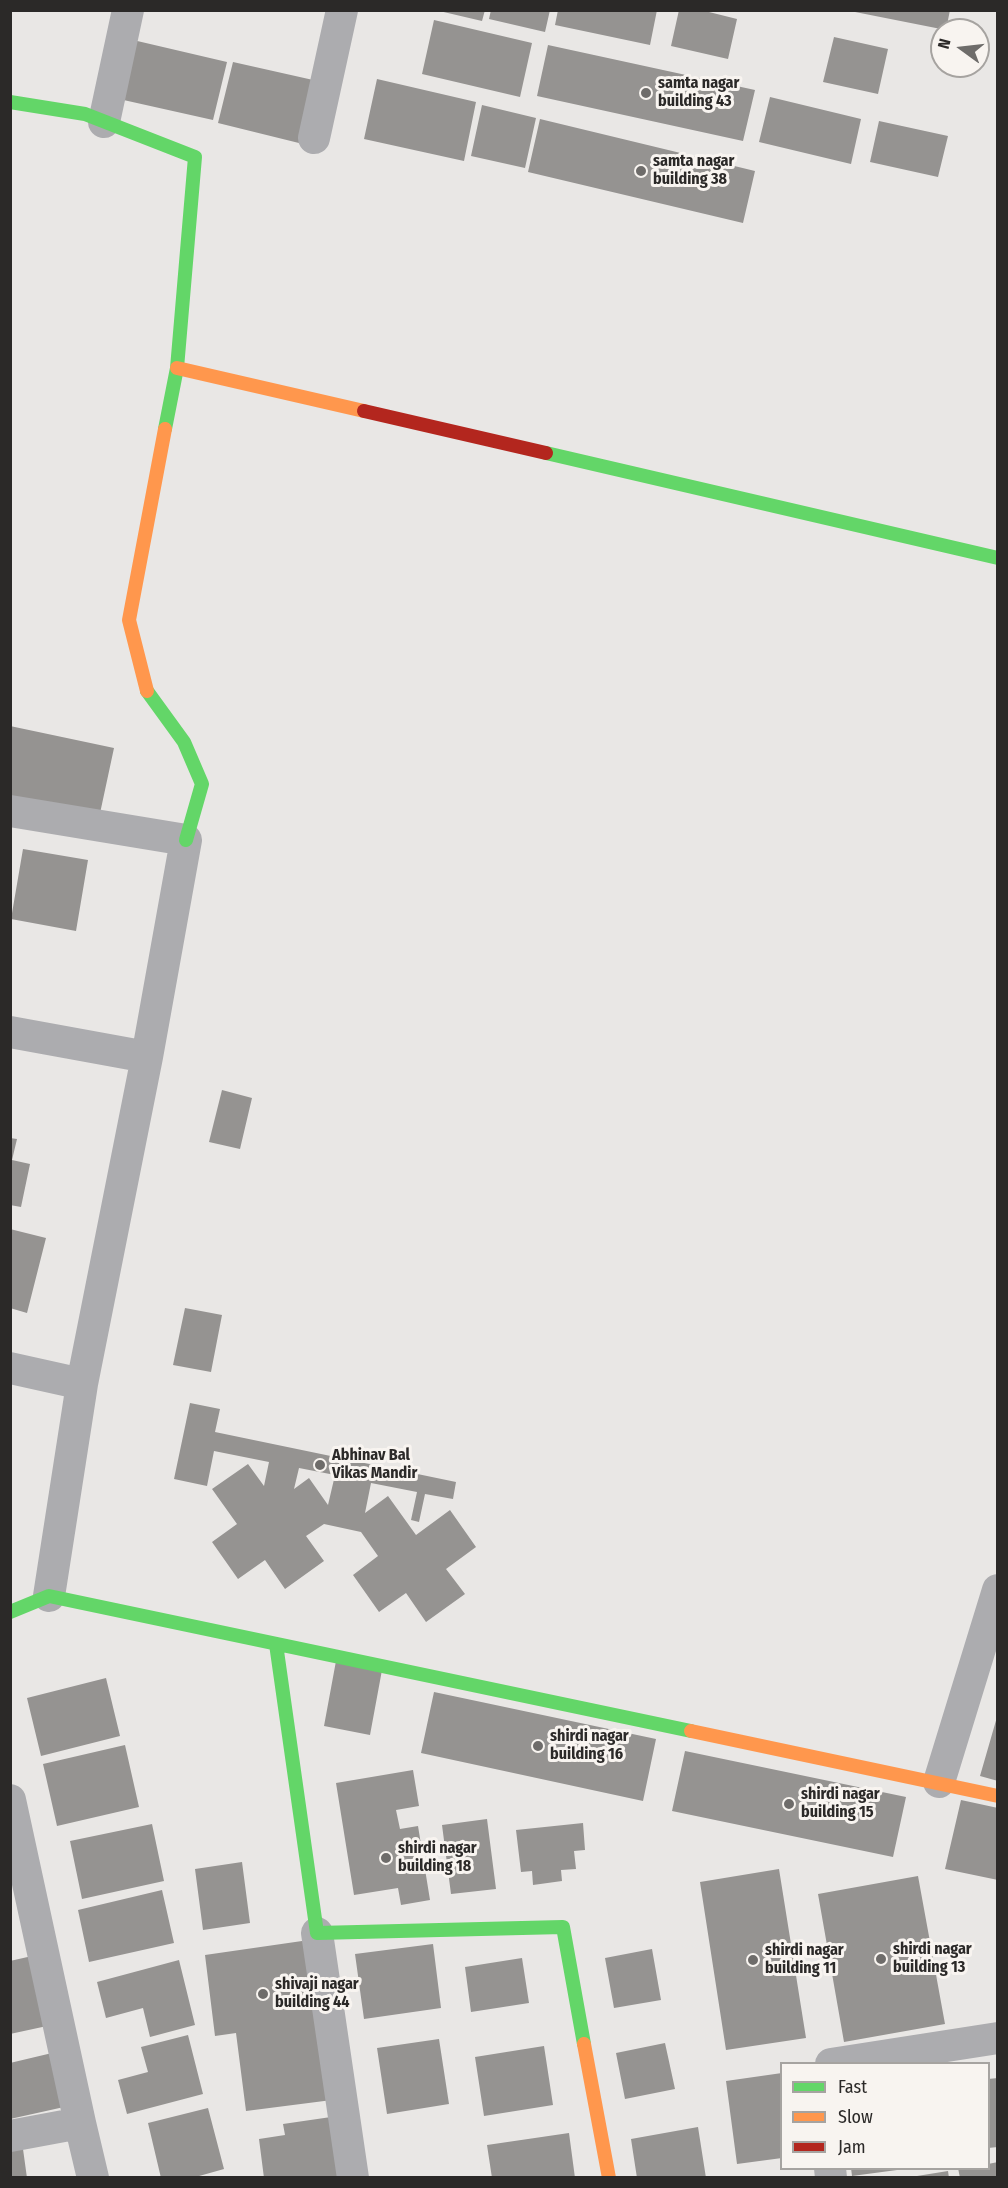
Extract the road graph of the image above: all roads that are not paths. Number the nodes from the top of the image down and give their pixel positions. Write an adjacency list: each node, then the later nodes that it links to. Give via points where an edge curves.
1 (128, 10): 4 (street)
2 (342, 10): 5 (street)
3 (10, 102): 4 (street, via 85,114)
4 (104, 122): 6 (street, via 195,157)
5 (314, 138)
6 (177, 368): 7 (street); 9 (street, via 129,620 148,694 184,742 202,784)
7 (998, 558)
8 (10, 811): 9 (street)
9 (186, 840): 11 (street)
10 (10, 1032): 11 (street)
11 (147, 1057): 13 (street)
12 (10, 1368): 13 (street)
13 (82, 1384): 15 (street)
14 (998, 1590): 18 (street)
15 (49, 1596): 16 (street); 17 (street)
16 (10, 1612)
17 (276, 1644): 18 (street); 21 (street)
18 (939, 1782): 19 (street)
19 (998, 1796)
20 (10, 1800): 24 (street)
21 (317, 1933): 27 (street); 28 (street, via 563,1927)
22 (998, 2038): 23 (street)
23 (844, 2062)
24 (80, 2123): 25 (street); 26 (street)
25 (10, 2136)
26 (93, 2178)
27 (353, 2178)
28 (609, 2178)

